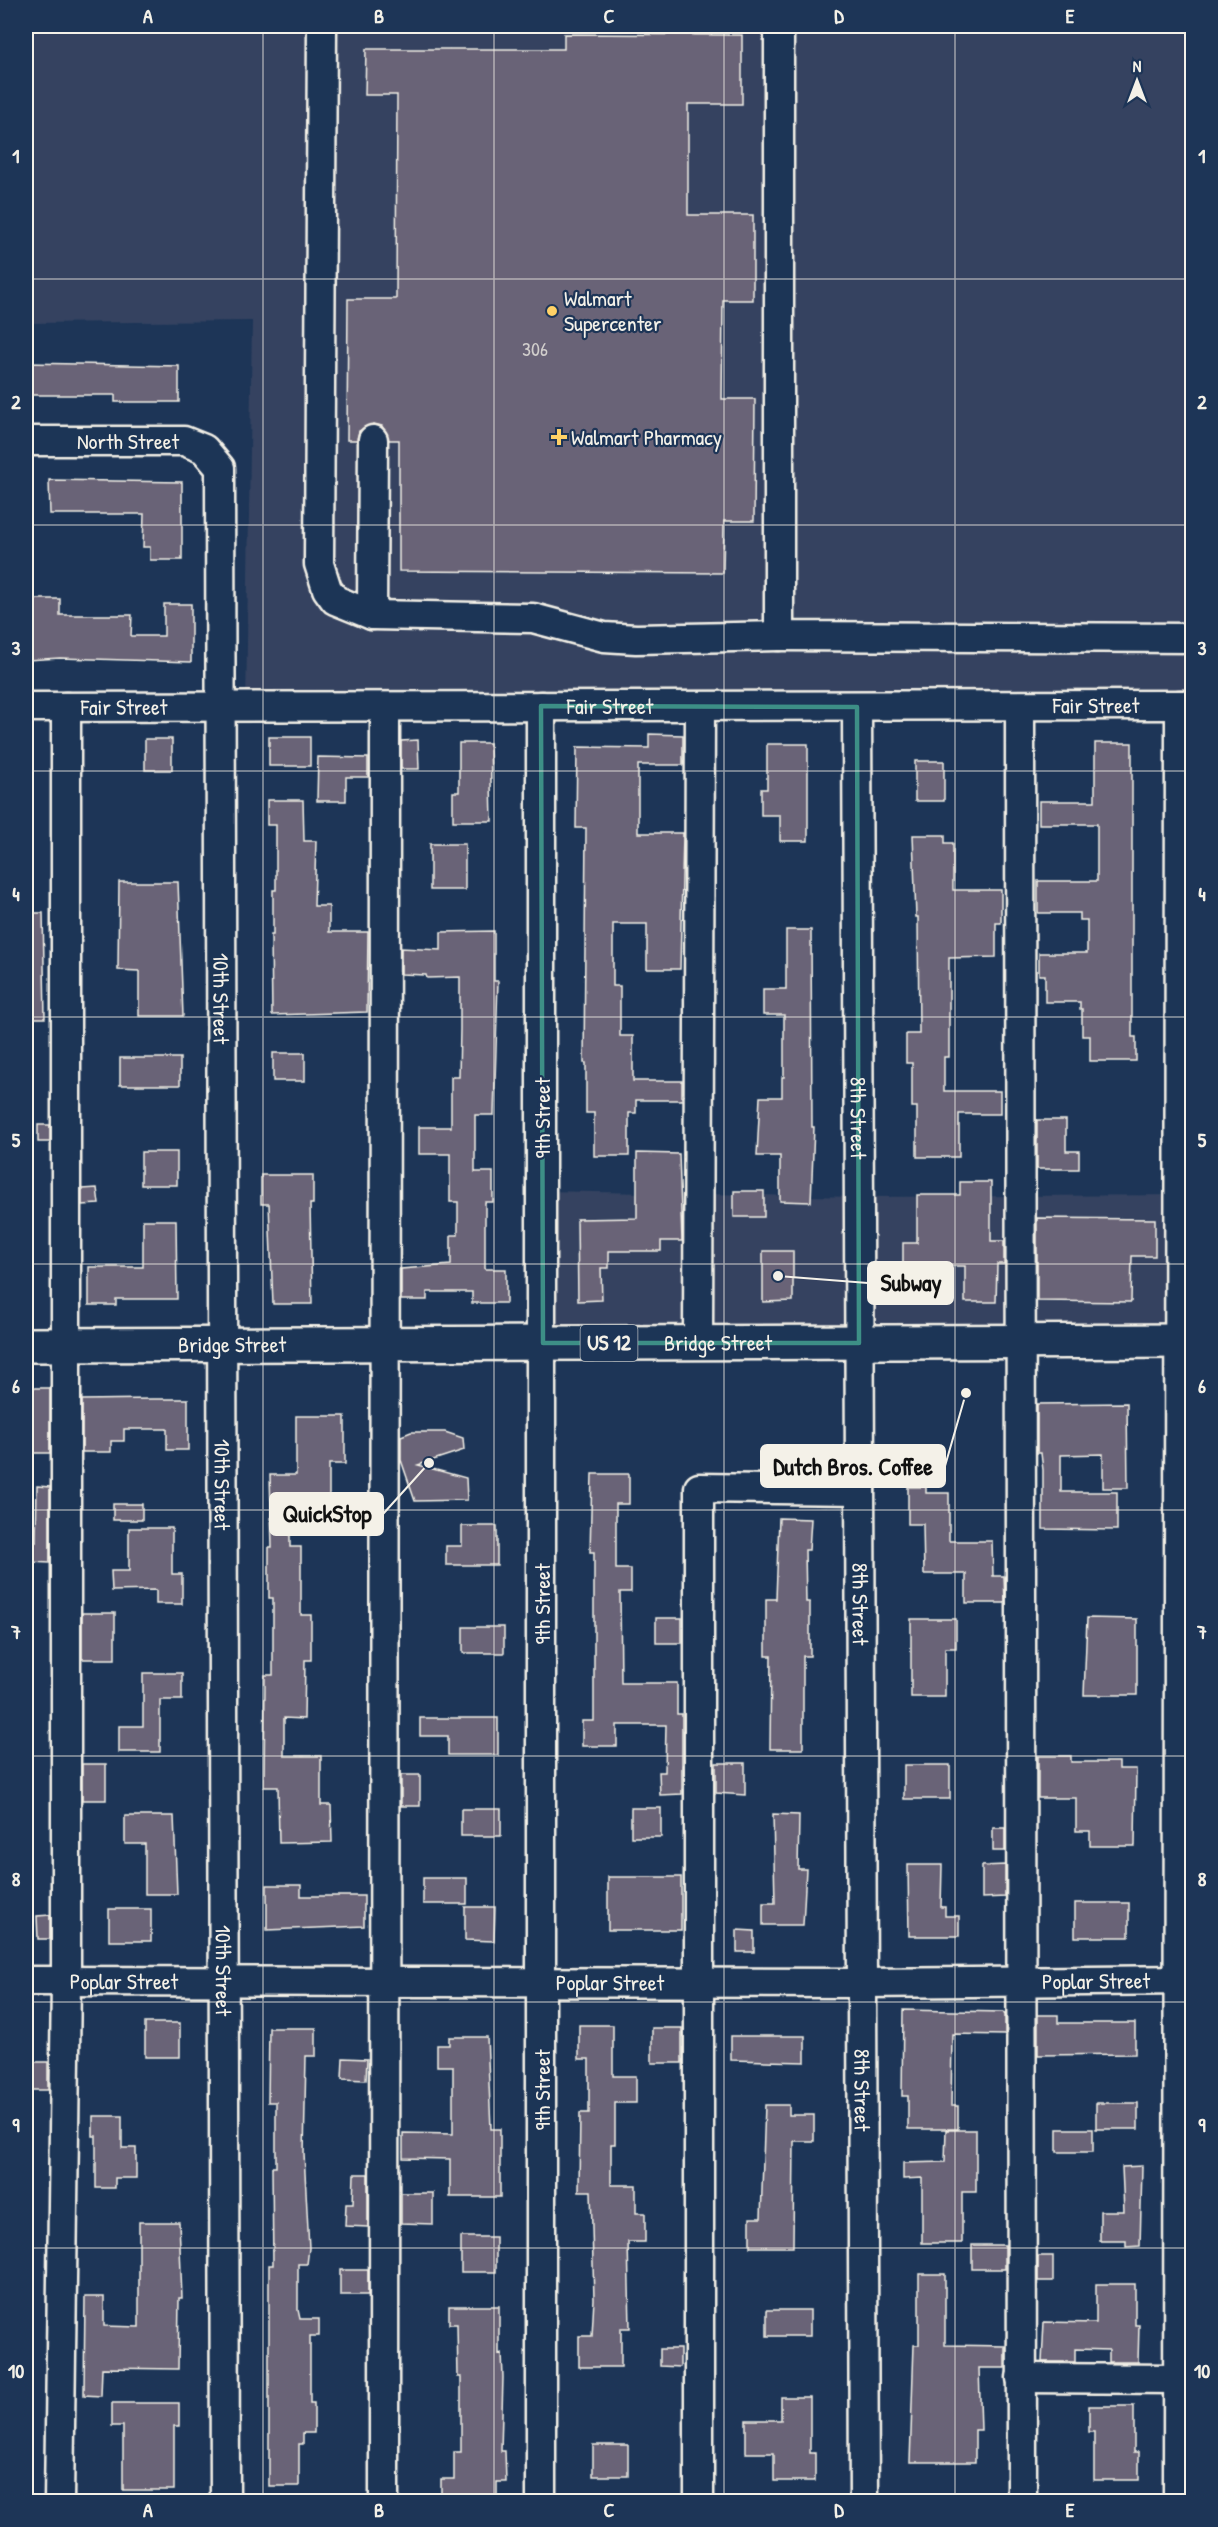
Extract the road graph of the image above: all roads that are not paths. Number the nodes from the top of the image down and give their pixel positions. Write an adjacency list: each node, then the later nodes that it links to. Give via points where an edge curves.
1 (322, 26): 6 (street, via 320,564 327,589 335,600)
2 (779, 26): 7 (street)
3 (372, 440): 6 (street)
4 (26, 441): 5 (street, North Street, via 184,441 204,449)
5 (220, 468): 14 (street, 10th Street)
6 (372, 615): 7 (street, via 533,618 604,637 636,639)
7 (779, 636): 8 (street)
8 (1192, 638)
9 (1186, 705): 11 (street, Fair Street); 18 (street)
10 (541, 706): 15 (street, Fair Street); 16 (street, Fair Street); 20 (street, 9th Street)
11 (1020, 706): 17 (street, Fair Street); 19 (street)
12 (26, 707): 13 (street, Fair Street)
13 (66, 707): 14 (street, Fair Street); 26 (street)
14 (221, 707): 15 (street, Fair Street); 23 (street, 10th Street)
15 (385, 707): 24 (street)
16 (700, 707): 17 (street, Fair Street); 21 (street)
17 (857, 707): 22 (street, 8th Street)
18 (1186, 1341): 19 (highway, Bridge Street / US 12); 28 (street)
19 (1020, 1342): 22 (highway, Bridge Street / US 12); 30 (street)
20 (543, 1343): 21 (highway, Bridge Street / US 12); 24 (highway, Bridge Street / US 12); 32 (street, 9th Street)
21 (698, 1343): 22 (highway, Bridge Street / US 12)
22 (859, 1343): 27 (street, 8th Street)
23 (224, 1344): 24 (highway, Bridge Street / US 12); 26 (highway, Bridge Street / US 12); 34 (street, 10th Street)
24 (385, 1344): 35 (street)
25 (26, 1345): 26 (highway, Bridge Street / US 12)
26 (67, 1345): 31 (street)
27 (860, 1490): 33 (street, via 699,1488); 36 (street, 8th Street)
28 (1185, 1980): 30 (street, Poplar Street); 38 (street)
29 (26, 1981): 31 (street, Poplar Street)
30 (1021, 1981): 36 (street, Poplar Street); 37 (street)
31 (66, 1982): 34 (street, Poplar Street); 39 (street)
32 (542, 1982): 33 (street, Poplar Street); 35 (street, Poplar Street); 42 (street, 9th Street)
33 (700, 1982): 36 (street, Poplar Street); 43 (street)
34 (225, 1983): 35 (street, Poplar Street); 40 (street, 10th Street)
35 (384, 1983): 41 (street)
36 (862, 1983): 44 (street, 8th Street)
37 (1021, 2378): 38 (street); 45 (street)
38 (1178, 2379): 46 (street)
39 (59, 2502)
40 (225, 2502)
41 (384, 2502)
42 (541, 2502)
43 (699, 2502)
44 (864, 2502)
45 (1022, 2502)
46 (1178, 2502)

